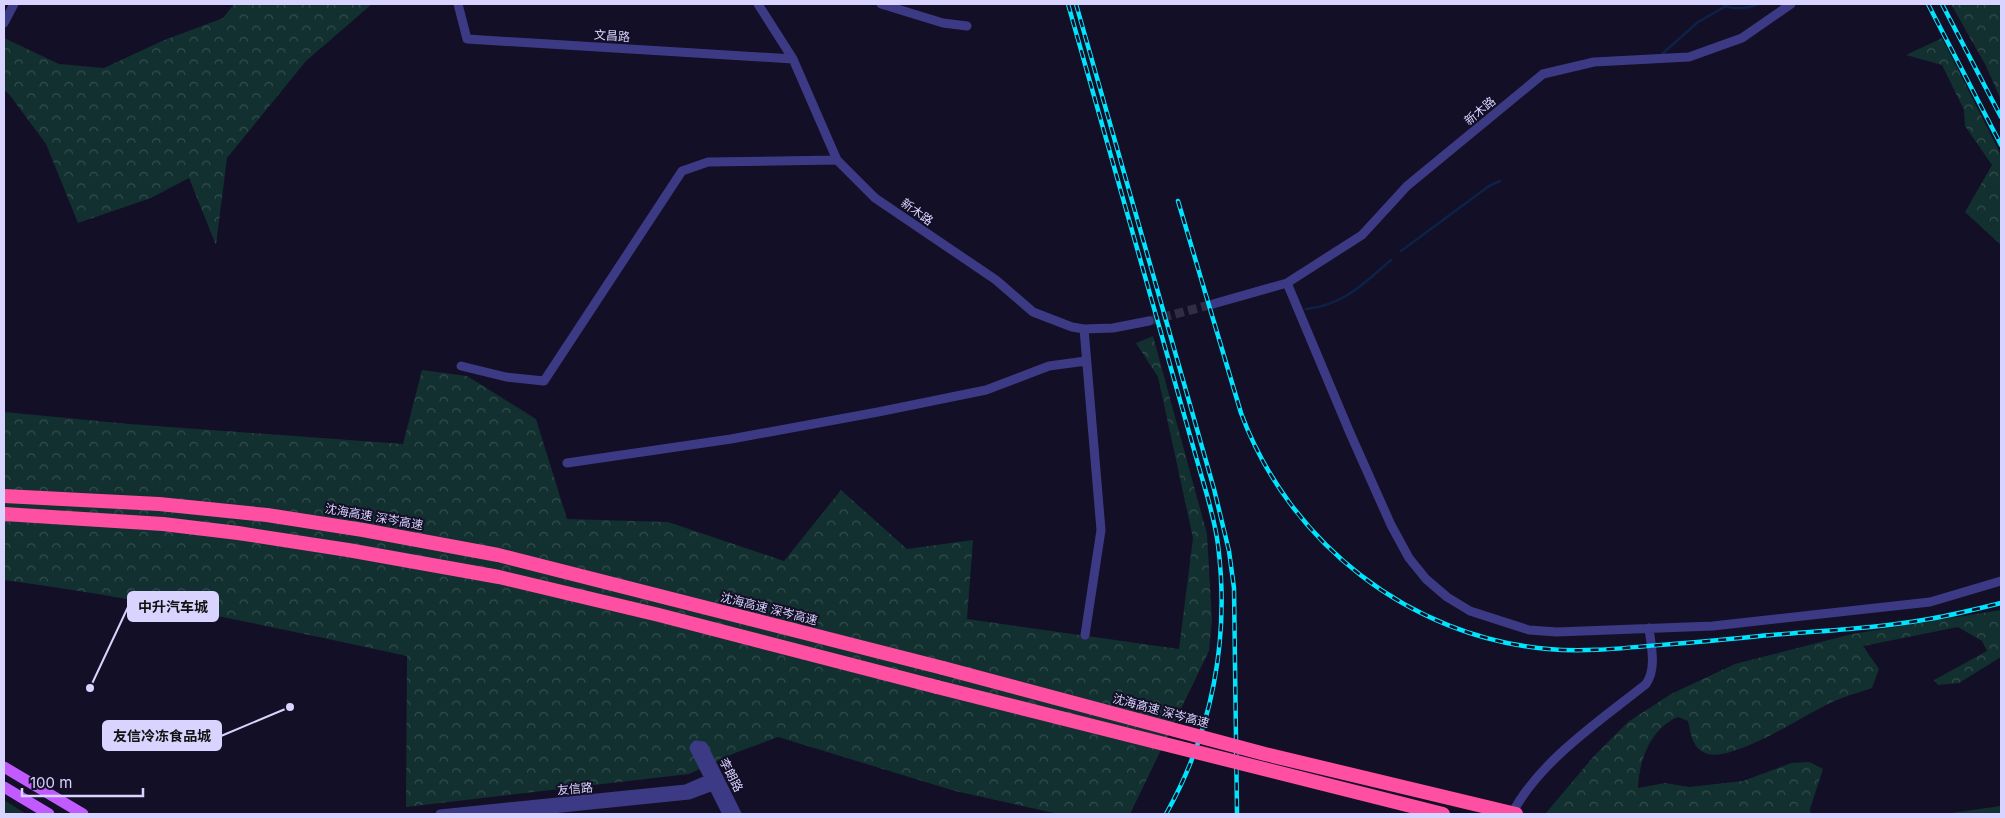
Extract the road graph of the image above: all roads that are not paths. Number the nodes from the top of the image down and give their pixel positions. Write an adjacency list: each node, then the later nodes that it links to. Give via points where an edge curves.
1 (14, 4): 6 (street)
2 (458, 4): 8 (street, 文昌路, via 467,39)
3 (758, 4): 8 (street, 新木路)
4 (881, 4): 7 (street, via 943,24)
5 (1791, 4): 10 (street, 新木路, via 1742,38 1689,57 1594,62 1543,74 1407,186 1362,235)
6 (4, 23)
7 (967, 26)
8 (792, 60): 9 (street, 新木路)
9 (837, 160): 13 (street, 新木路, via 875,198 996,280 1033,312); 15 (street, via 708,162 682,170 544,381 506,378)
10 (1287, 283): 11 (street, 新木路); 20 (street, via 1391,526 1426,580 1470,611 1529,630)
11 (1213, 304)
12 (1149, 321): 13 (street, 新木路, via 1113,328)
13 (1084, 329): 14 (street)
14 (1086, 361): 16 (street, via 1049,366 986,390 878,412 731,440); 21 (street, via 1101,530)
15 (461, 366)
16 (567, 463)
17 (4, 496): 33 (highway, 沈海高速 深岑高速, bridge, via 169,505 267,515 498,555 1265,754)
18 (4, 514): 31 (highway, bridge, via 163,524 238,533 500,577)
19 (2001, 581): 20 (street, via 1930,602 1747,624)
20 (1649, 628): 32 (street, via 1653,662 1646,684 1547,767 1519,800)
21 (1084, 635)
22 (4, 766): 26 (main road)
23 (711, 783): 27 (street, 友信路, via 686,789); 28 (street, 友信路, via 689,795); 29 (street, 李朗路); 30 (street, 李朗路, via 698,747)
24 (4, 787): 25 (main road)
25 (49, 814)
26 (83, 814)
27 (440, 814)
28 (503, 814)
29 (727, 814)
30 (737, 814)
31 (1443, 814)
32 (1512, 814)
33 (1516, 814)

